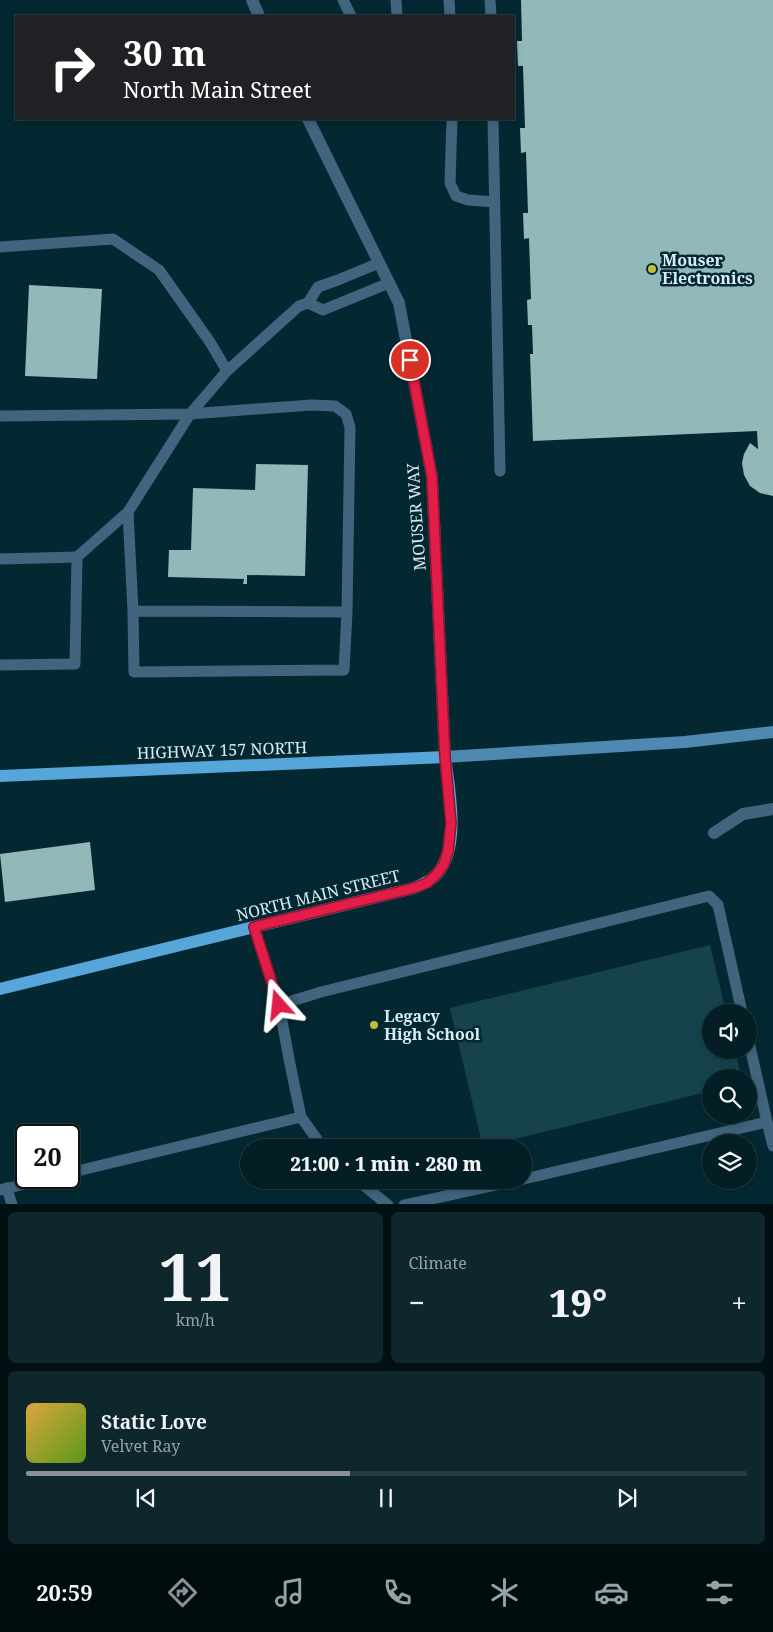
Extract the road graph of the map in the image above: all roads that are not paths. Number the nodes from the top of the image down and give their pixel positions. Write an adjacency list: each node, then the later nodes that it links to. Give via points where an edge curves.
1 (252, 0): 6 (street)
2 (343, 0): 7 (lane)
3 (396, 0): 8 (lane)
4 (449, 0): 9 (lane)
5 (490, 0): 10 (lane)
6 (259, 15)
7 (350, 15)
8 (397, 15)
9 (450, 15)
10 (491, 15)
11 (308, 120): 16 (street, MOUSER WAY)
12 (452, 120): 14 (lane, via 450,183 456,196)
13 (493, 120): 14 (lane)
14 (494, 202): 22 (lane)
15 (0, 247): 19 (lane, via 113,239 159,270)
16 (379, 263): 17 (street, MOUSER WAY); 18 (lane, via 318,287)
17 (389, 283): 18 (lane, via 323,310); 30 (street, MOUSER WAY, via 398,303 432,477)
18 (308, 303): 19 (lane, via 299,306)
19 (227, 371): 20 (lane)
20 (190, 414): 21 (lane); 23 (lane); 27 (lane, via 311,405 335,406 346,414 350,427)
21 (0, 416)
22 (500, 471)
23 (128, 512): 24 (lane); 26 (lane)
24 (77, 557): 25 (lane); 28 (lane, via 75,664)
25 (0, 559)
26 (134, 611): 27 (lane); 27 (lane, via 134,672 344,670)
27 (347, 612)
28 (0, 665)
29 (773, 732): 30 (main road, via 685,742)
30 (445, 757): 31 (main road, HIGHWAY 157 NORTH); 34 (main road, NORTH MAIN STREET, via 451,837 444,864 427,883)
31 (0, 776)
32 (773, 809): 33 (street, via 743,814)
33 (714, 833)
34 (254, 927): 35 (main road, NORTH MAIN STREET); 37 (lane)
35 (0, 989)
36 (740, 1004): 37 (lane, via 718,905 709,896)
37 (279, 1005): 39 (lane)
38 (753, 1059): 40 (lane)
39 (302, 1117): 41 (lane); 43 (lane)
40 (767, 1122): 42 (lane); 44 (lane)
41 (317, 1139)
42 (773, 1146)
43 (80, 1170)
44 (532, 1177)
45 (4, 1189): 48 (lane)
46 (369, 1189): 49 (lane)
47 (476, 1189): 50 (lane)
48 (12, 1204)
49 (388, 1204)
50 (404, 1204)

